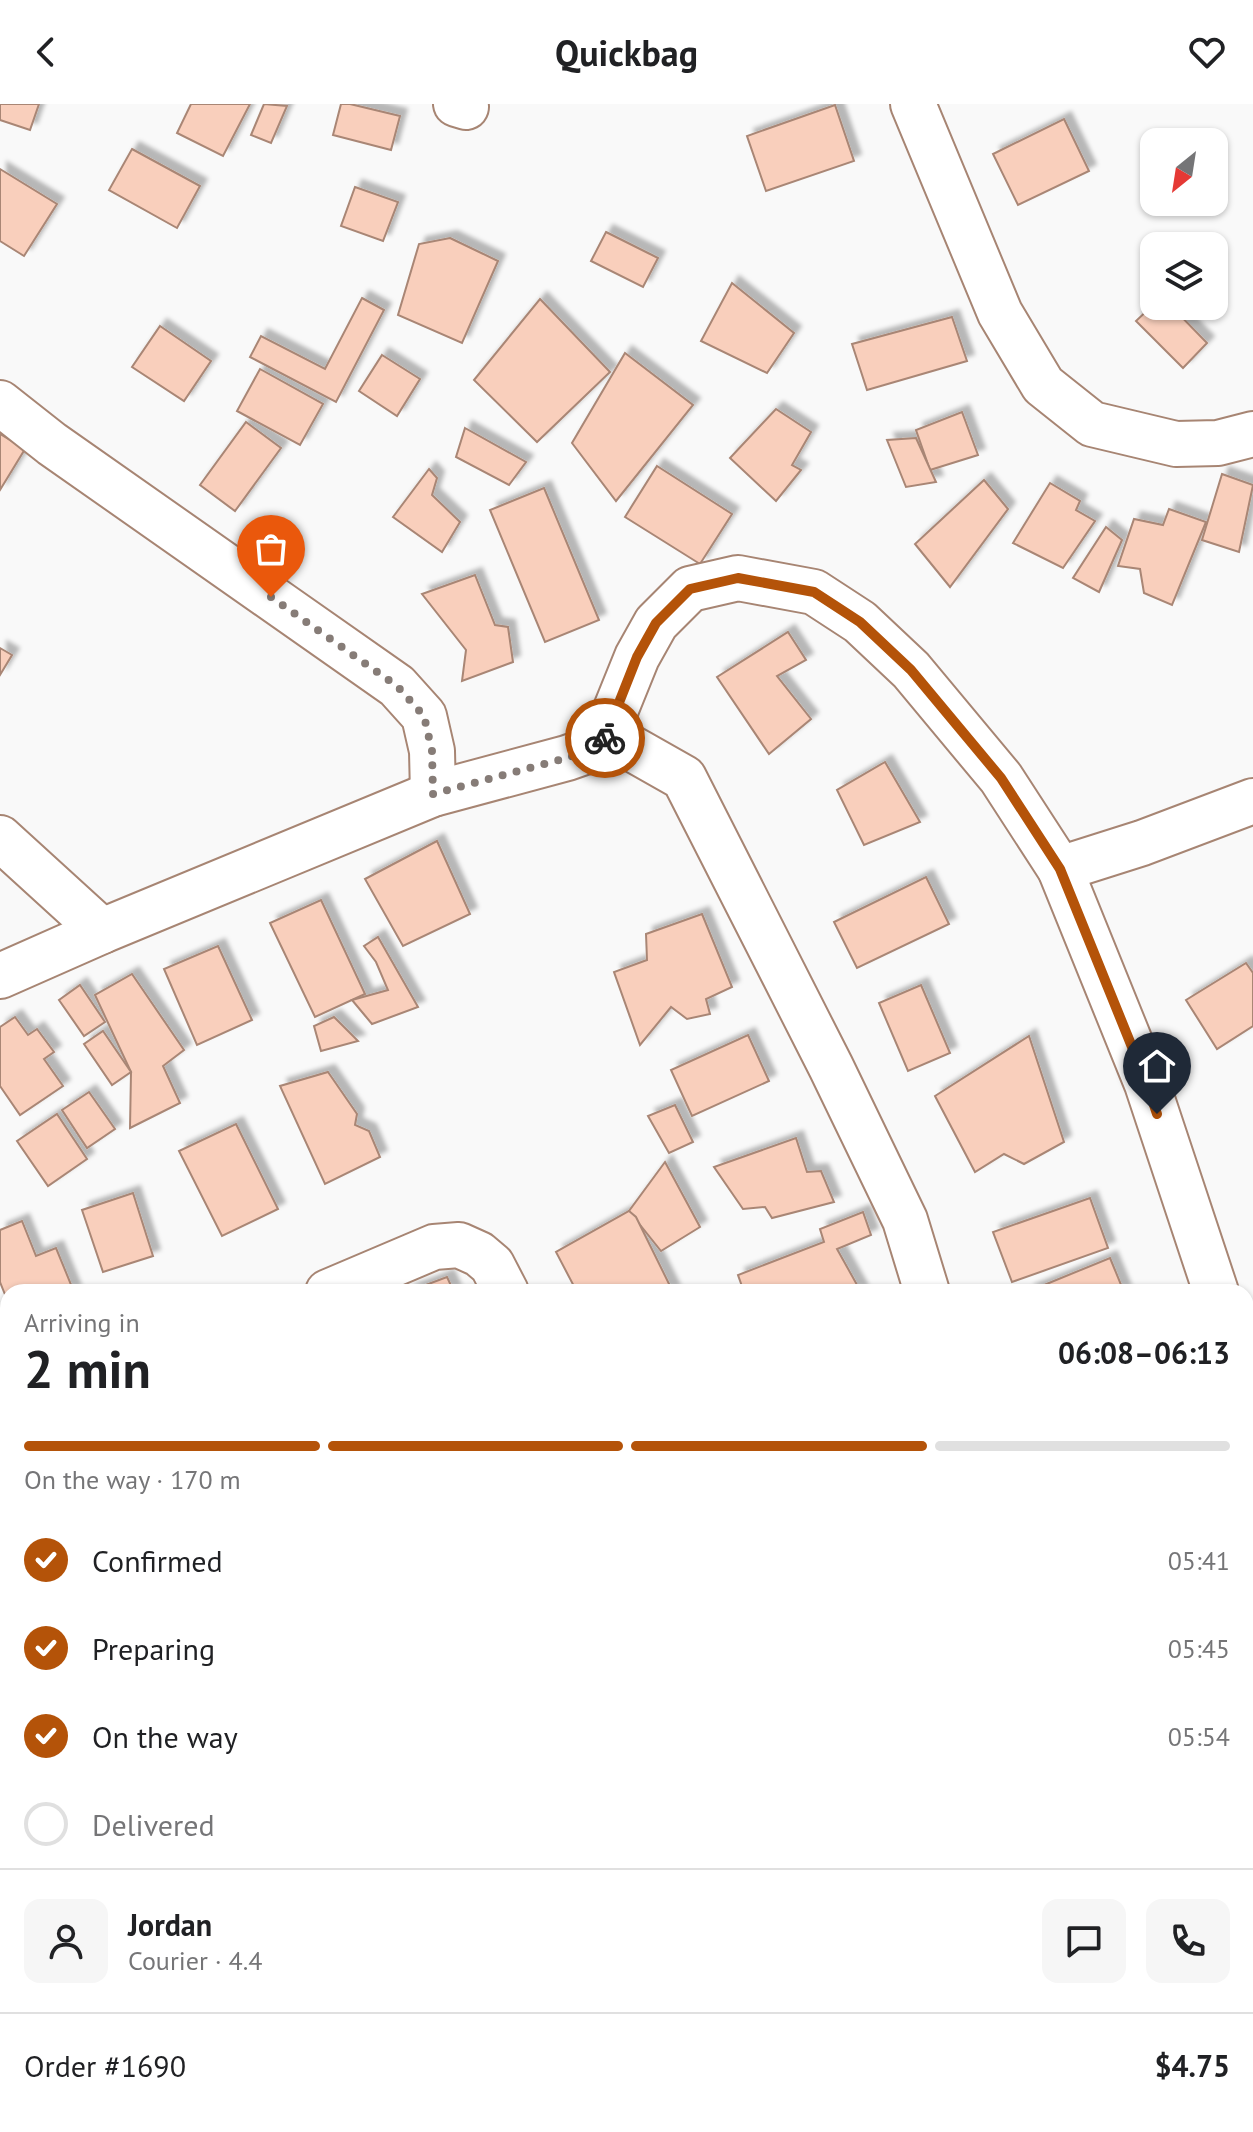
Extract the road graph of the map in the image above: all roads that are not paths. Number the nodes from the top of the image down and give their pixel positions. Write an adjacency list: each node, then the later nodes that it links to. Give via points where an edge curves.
1 (913, 104): 3 (street, via 1000,313 1043,385 1092,424 1176,444 1218,443)
2 (0, 403): 5 (street, via 397,686 424,716)
3 (1253, 434)
4 (601, 746): 5 (street); 8 (street, via 656,623 690,589 738,578 814,592 860,622 911,670 1001,778); 13 (street, via 631,748 684,778 905,1220)
5 (433, 794): 9 (street)
6 (1253, 801): 8 (street)
7 (0, 838): 9 (street)
8 (1060, 869): 14 (street, via 1147,1084)
9 (102, 931): 10 (street)
10 (0, 976)
11 (347, 1284): 12 (street, via 434,1247 459,1245 492,1265)
12 (502, 1284)
13 (925, 1284)
14 (1213, 1284)

